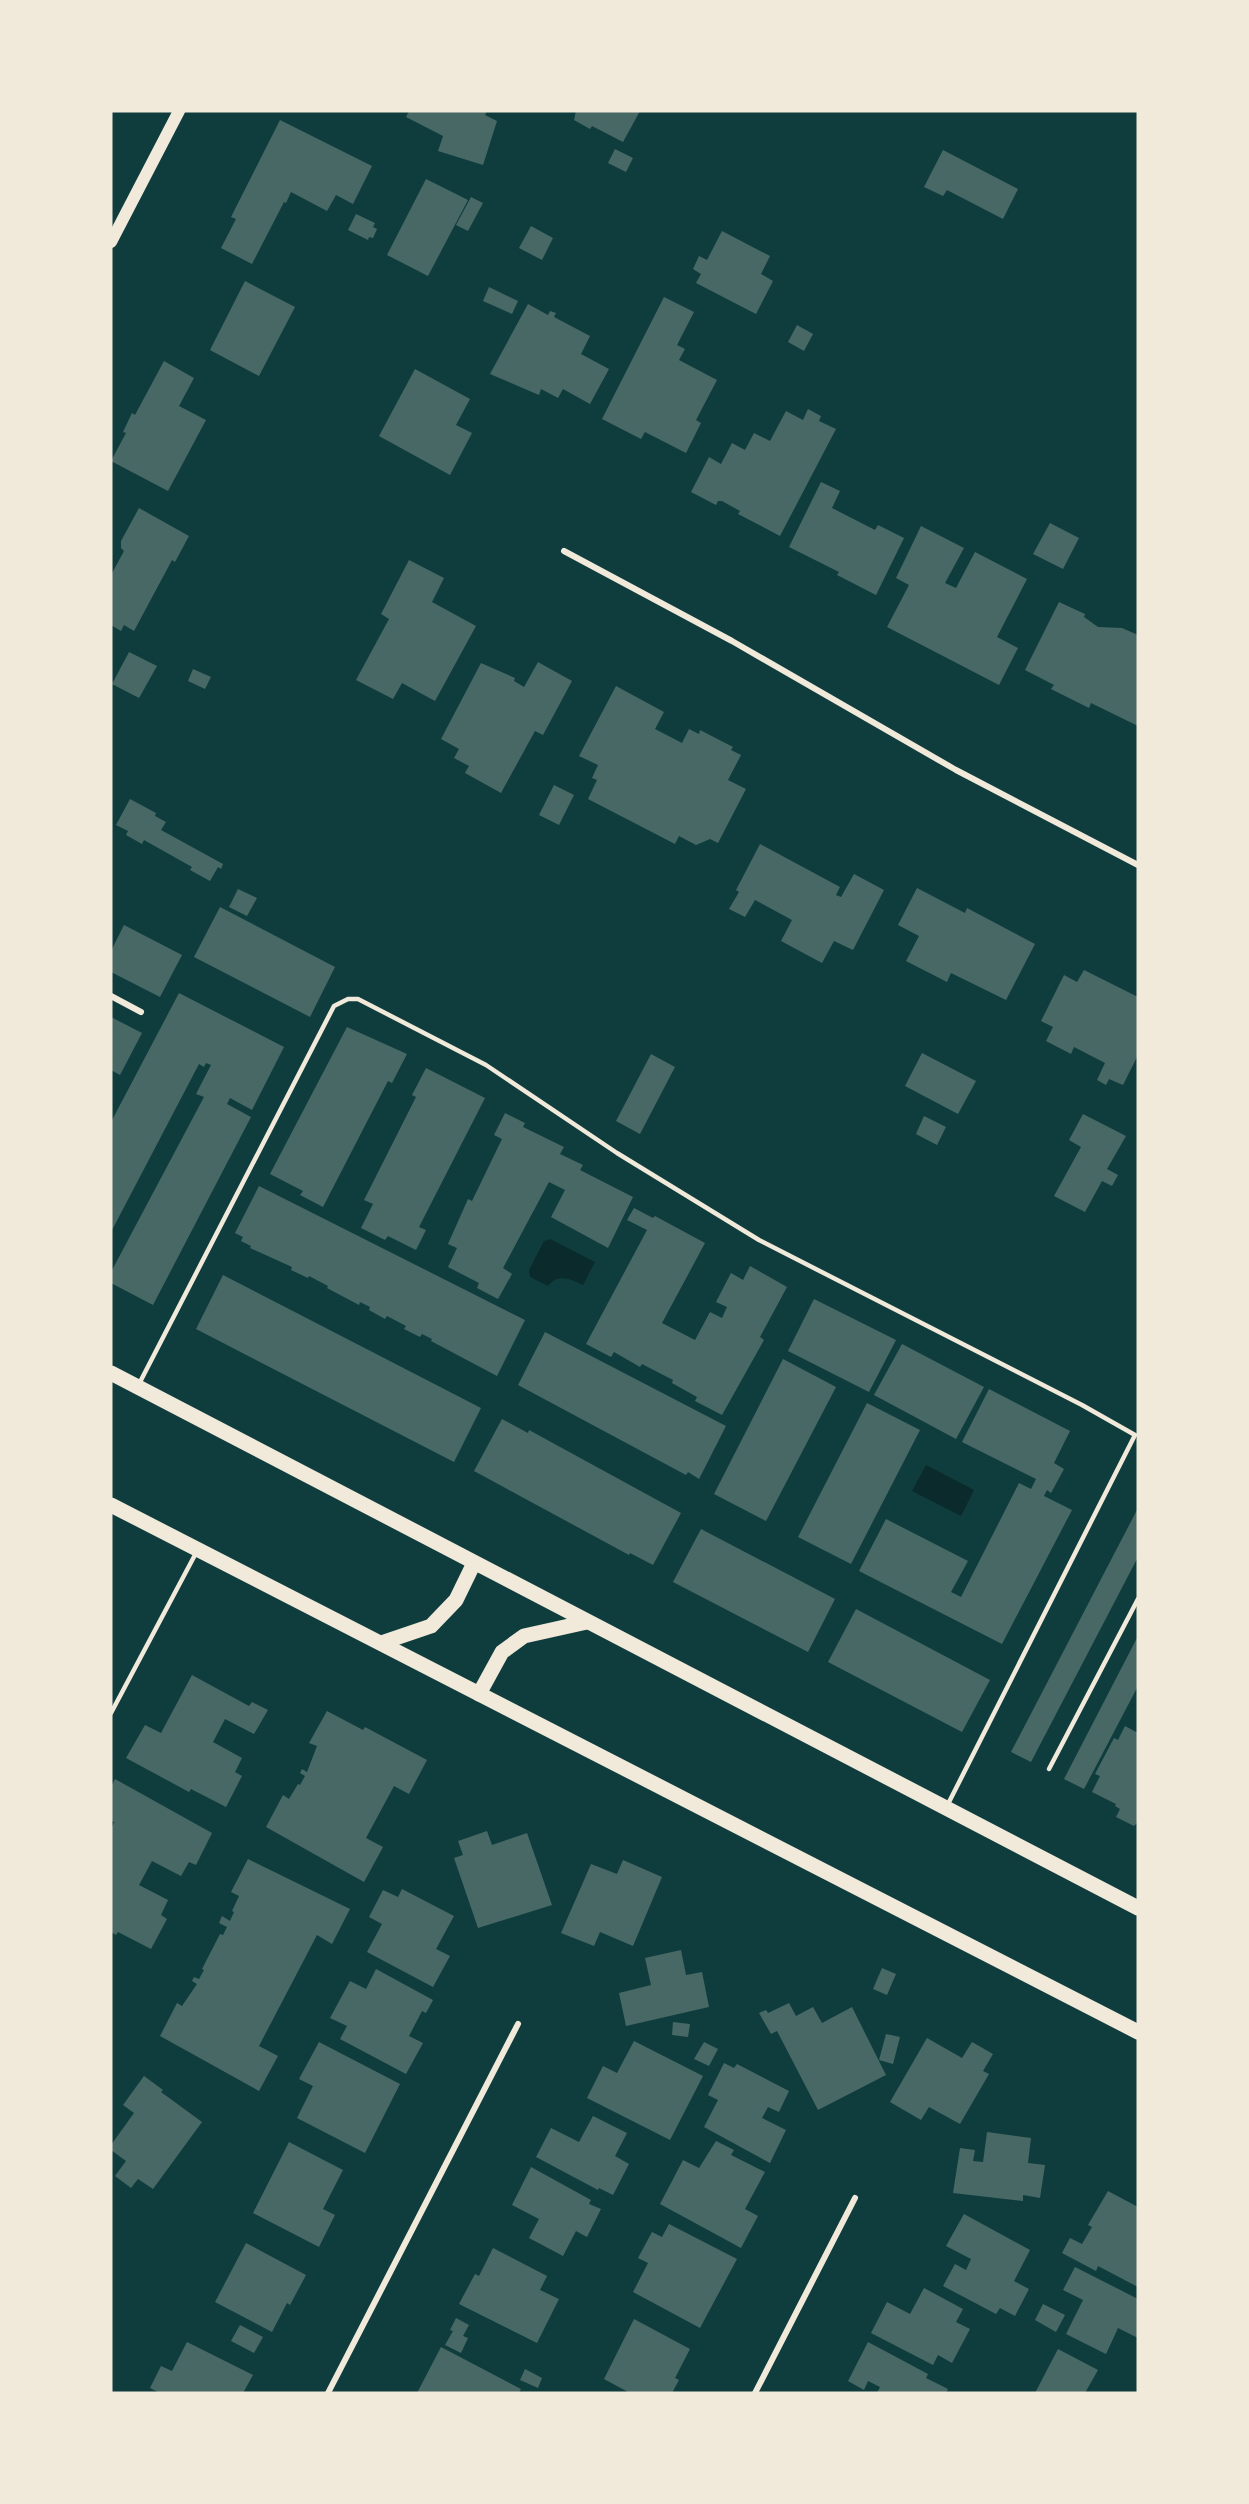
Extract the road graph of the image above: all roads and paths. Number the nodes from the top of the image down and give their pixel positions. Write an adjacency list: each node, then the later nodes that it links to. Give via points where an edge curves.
1 (179, 111): 2 (main road)
2 (111, 242)
3 (564, 551): 4 (street, via 732,641 956,770)
4 (1138, 865)
5 (111, 996): 6 (street)
6 (141, 1012)
7 (111, 1373): 8 (main road)
8 (137, 1386): 11 (main road); 18 (lane, via 334,1006 358,999 486,1065 616,1153 759,1240 1135,1435)
9 (111, 1506): 10 (main road)
10 (197, 1551): 14 (main road); 16 (lane)
11 (474, 1563): 13 (main road); 14 (main road, via 456,1600 431,1626)
12 (1138, 1599): 17 (lane)
13 (587, 1622): 15 (main road, via 524,1636 501,1652); 18 (main road)
14 (381, 1643): 15 (main road)
15 (479, 1694): 21 (main road)
16 (111, 1713)
17 (1049, 1769)
18 (947, 1807): 19 (main road)
19 (1138, 1908)
20 (518, 2024): 23 (street)
21 (1138, 2032)
22 (855, 2198): 24 (street)
23 (328, 2393)
24 (755, 2393)

